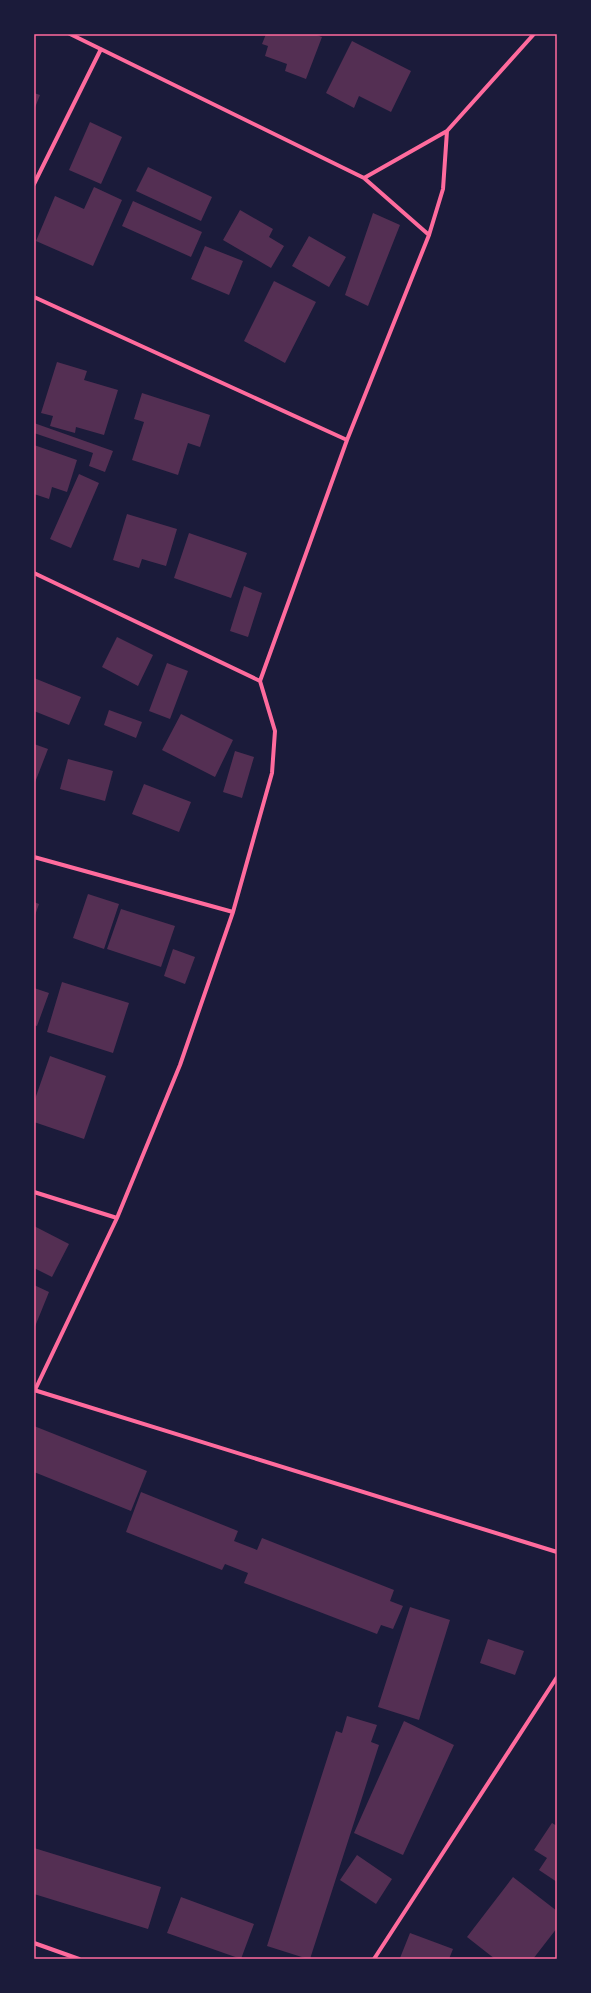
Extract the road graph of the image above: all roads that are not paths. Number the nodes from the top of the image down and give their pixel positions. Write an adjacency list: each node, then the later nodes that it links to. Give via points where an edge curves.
1 (70, 34): 3 (street)
2 (534, 34): 4 (street)
3 (101, 49): 5 (street); 6 (street)
4 (447, 131): 5 (street); 7 (street, via 443,189)
5 (364, 178): 7 (street)
6 (34, 184)
7 (429, 235): 9 (street)
8 (34, 297): 9 (street)
9 (347, 440): 11 (street)
10 (34, 573): 11 (street)
11 (260, 681): 13 (street, via 275,731 272,773)
12 (34, 857): 13 (street)
13 (233, 912): 15 (street, via 180,1065)
14 (34, 1192): 15 (street)
15 (117, 1218): 16 (street)
16 (34, 1390): 17 (street)
17 (557, 1552)
18 (557, 1677): 21 (street)
19 (34, 1943): 20 (street)
20 (79, 1959)
21 (374, 1959)

